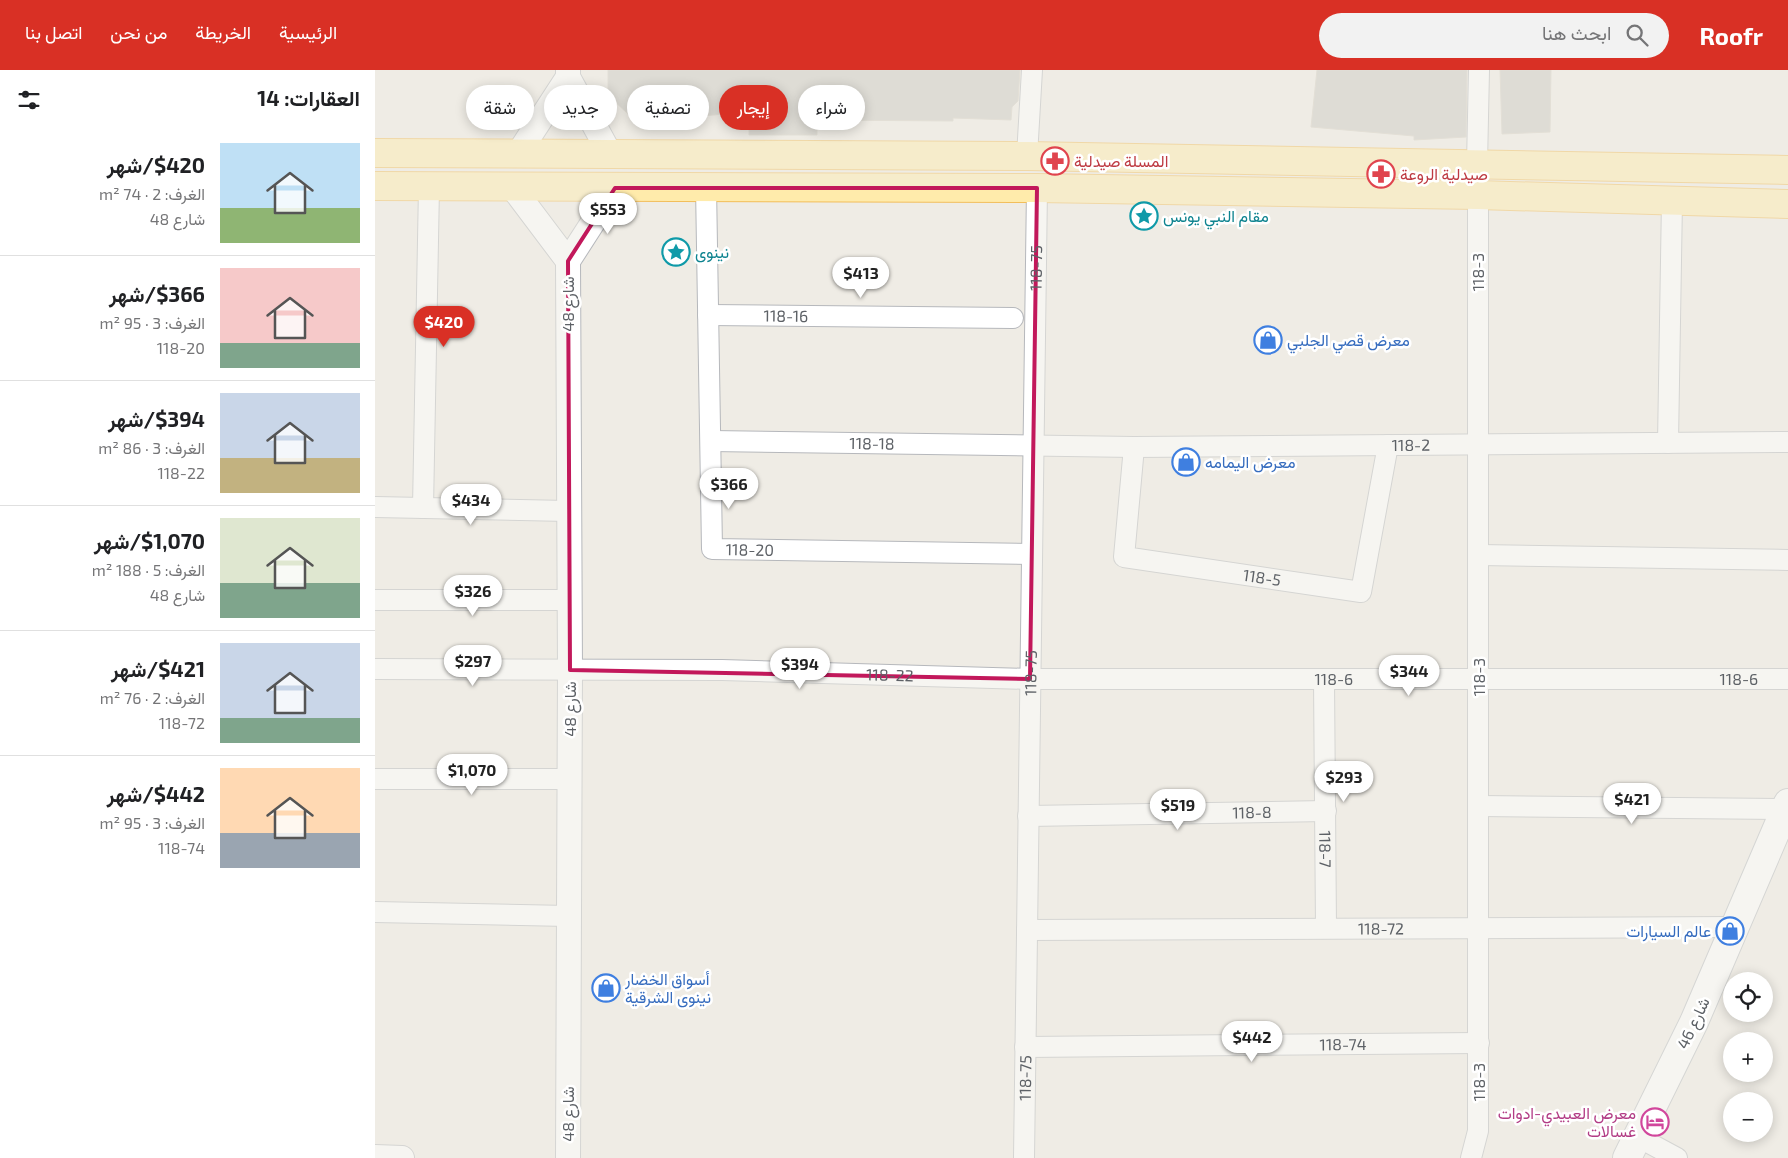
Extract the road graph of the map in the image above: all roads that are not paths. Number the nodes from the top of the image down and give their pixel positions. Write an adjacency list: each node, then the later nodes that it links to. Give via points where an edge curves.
1 (1033, 70): 7 (street)
2 (1479, 70): 8 (street)
3 (568, 73): 5 (street); 6 (street)
4 (375, 153): 5 (main road)
5 (518, 154): 6 (main road)
6 (610, 154): 7 (main road)
7 (1027, 156): 8 (main road)
8 (1477, 164): 9 (main road)
9 (1788, 170)
10 (375, 186): 12 (main road)
11 (706, 186): 14 (main road); 15 (main road); 20 (street, 118-20)
12 (429, 187): 13 (main road); 30 (street)
13 (513, 188): 14 (main road); 19 (street)
14 (615, 188): 19 (street)
15 (1037, 188): 16 (main road); 27 (street, 118-75)
16 (1478, 195): 17 (main road); 26 (street, 118-3)
17 (1672, 200): 18 (main road); 24 (street)
18 (1788, 204)
19 (567, 261): 31 (street, شارع 48)
20 (709, 315): 21 (street, 118-16); 22 (street, 118-20)
21 (1013, 318)
22 (711, 441): 27 (street, 118-18); 32 (street, 118-20, via 712,549)
23 (1788, 442): 24 (street, 118-2)
24 (1668, 443): 26 (street, 118-2)
25 (1388, 445): 26 (street, 118-2); 28 (street, 118-2); 28 (street, 118-5, via 1361,592 1124,557)
26 (1478, 445): 33 (street, 118-3)
27 (1033, 446): 28 (street, 118-2); 32 (street, 118-75)
28 (1134, 447)
29 (375, 507): 30 (street)
30 (423, 508): 31 (street)
31 (568, 511): 36 (street, شارع 48)
32 (1032, 554): 39 (street, 118-75)
33 (1479, 555): 34 (street); 41 (street, 118-3)
34 (1788, 560)
35 (375, 600): 36 (street)
36 (569, 600): 38 (street, شارع 48)
37 (375, 669): 38 (street, 118-22)
38 (570, 670): 39 (street, 118-22, via 722,670); 44 (street, شارع 48)
39 (1030, 679): 40 (street, 118-6); 48 (street, 118-75)
40 (1324, 679): 41 (street, 118-6); 47 (street, 118-7)
41 (1479, 679): 42 (street, 118-6); 45 (street, 118-3)
42 (1788, 679)
43 (375, 779): 44 (street)
44 (570, 779): 50 (street, شارع 48)
45 (1479, 806): 46 (street); 51 (street, 118-3)
46 (1787, 806): 53 (main road, شارع 46)
47 (1326, 811): 48 (street, 118-8); 52 (street, 118-7)
48 (1028, 816): 54 (street, 118-75)
49 (375, 912): 50 (street)
50 (568, 916): 60 (street, شارع 48)
51 (1480, 927): 52 (street, 118-72); 53 (street, 118-72); 55 (street, 118-3)
52 (1326, 928): 54 (street, 118-72)
53 (1735, 928): 57 (main road, شارع 46, via 1695,1022)
54 (1027, 930): 56 (street, 118-75)
55 (1479, 1043): 56 (street, 118-74); 62 (street, 118-3, via 1478,1131)
56 (1025, 1048): 61 (street, 118-75)
57 (1633, 1147): 63 (street)
58 (375, 1158): 59 (street)
59 (402, 1158)
60 (568, 1158)
61 (1024, 1158)
62 (1471, 1158)
63 (1677, 1158)

